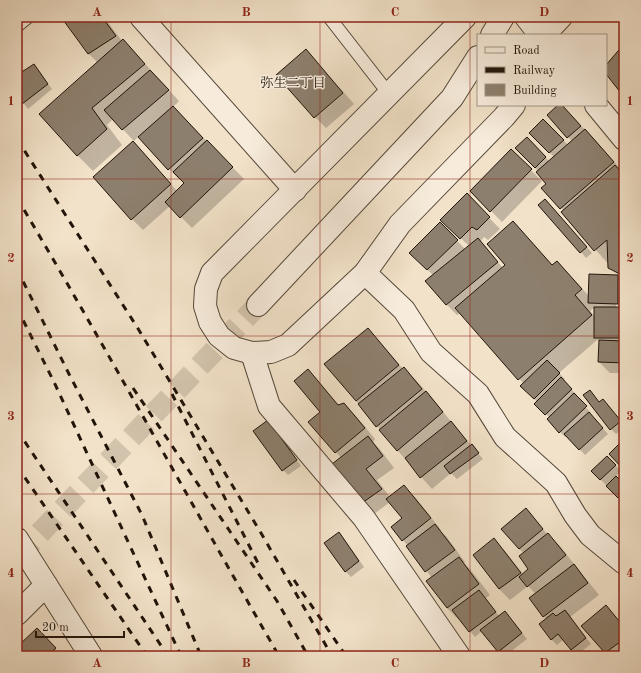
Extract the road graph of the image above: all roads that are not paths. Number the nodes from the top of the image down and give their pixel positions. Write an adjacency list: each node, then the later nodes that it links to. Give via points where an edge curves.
1 (28, 17): 8 (lane)
2 (141, 17): 19 (street)
3 (329, 17): 14 (lane)
4 (465, 17): 14 (street)
5 (503, 17): 9 (street)
6 (526, 17): 10 (street)
7 (561, 17): 11 (street)
8 (17, 26)
9 (493, 34)
10 (539, 34)
11 (545, 34)
12 (477, 59): 15 (street)
13 (477, 81): 15 (street)
14 (390, 94): 19 (street)
15 (452, 98): 21 (street)
16 (513, 106): 20 (street, via 400,224)
17 (597, 106): 18 (street)
18 (624, 139)
19 (295, 190): 22 (street, via 212,273 206,289 206,306 210,322 219,336 234,348)
20 (365, 273): 22 (street, via 288,345 271,352); 24 (street, via 404,310 431,352 478,394 505,437 556,483 590,535)
21 (258, 305)
22 (252, 353): 28 (street, via 270,406 364,518)
23 (17, 539): 25 (street)
24 (624, 563)
25 (46, 584): 26 (street); 27 (street)
26 (17, 614)
27 (91, 656)
28 (459, 656)

